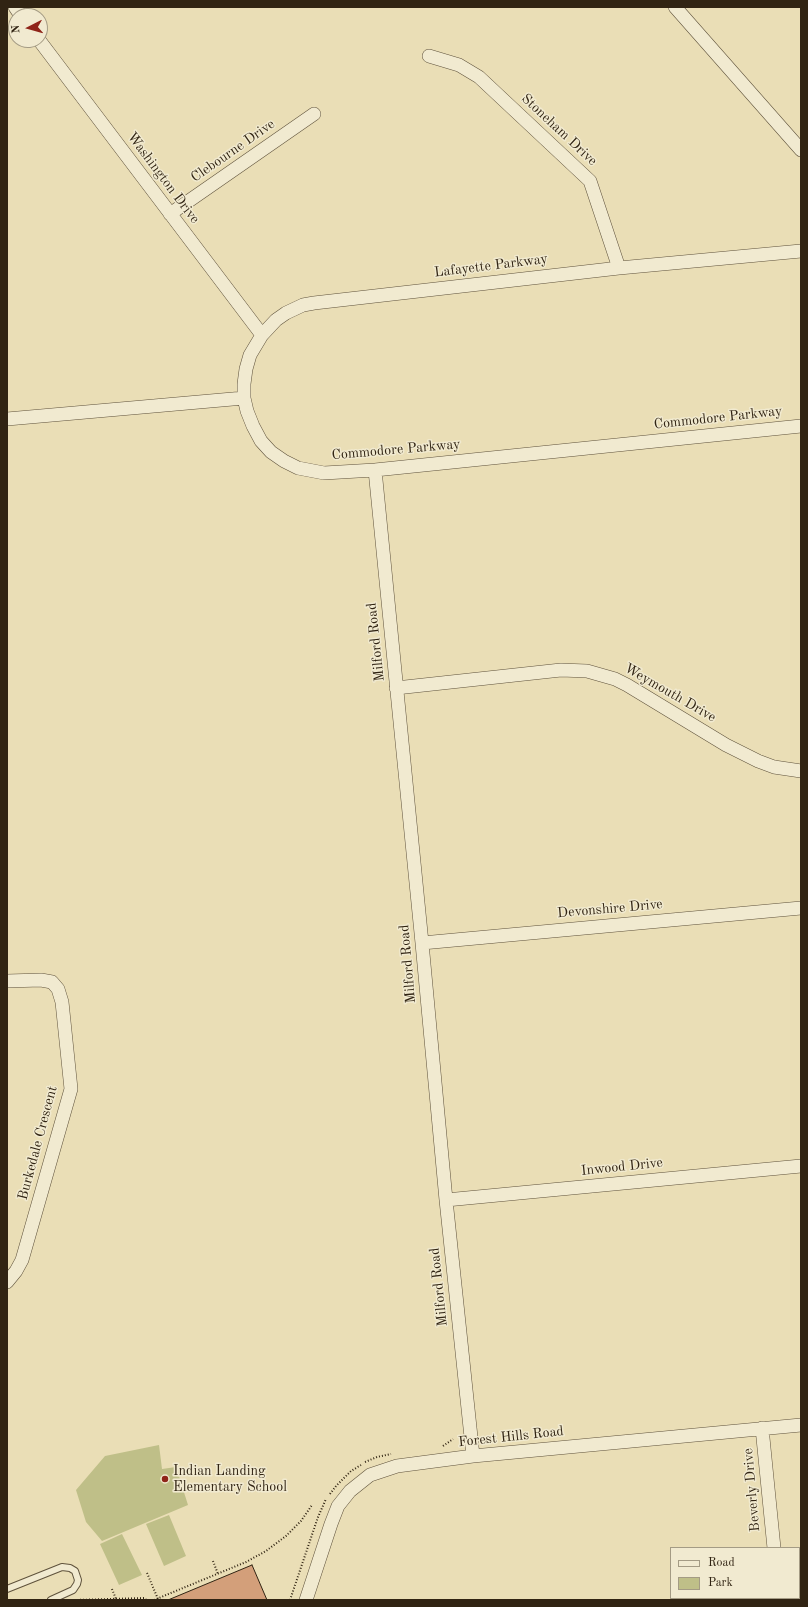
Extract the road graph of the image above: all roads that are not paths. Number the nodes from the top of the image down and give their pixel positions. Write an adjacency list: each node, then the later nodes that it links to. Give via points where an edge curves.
1 (675, 7): 5 (street)
2 (46, 48): 6 (street, Washington Drive)
3 (429, 56): 8 (street, Stoneham Drive, via 460,65 479,77 590,181)
4 (314, 114): 6 (street, Clebourne Drive)
5 (801, 150)
6 (170, 214): 9 (street, Washington Drive)
7 (801, 252): 8 (street, Lafayette Parkway)
8 (619, 268): 9 (street, Lafayette Parkway, via 303,305 276,320)
9 (262, 335): 10 (street, Lafayette Parkway, via 255,344 246,369)
10 (244, 398): 11 (street); 13 (street, Commodore Parkway, via 261,441 284,461 298,468 324,473)
11 (7, 419)
12 (801, 426): 13 (street, Commodore Parkway)
13 (375, 470): 14 (street, Milford Road)
14 (396, 688): 15 (street, Weymouth Drive, via 561,670 587,671 627,685 726,745 758,761 774,767); 17 (street, Milford Road)
15 (801, 771)
16 (801, 908): 17 (street, Devonshire Drive)
17 (422, 943): 20 (street, Milford Road)
18 (7, 980): 21 (street, Burkedale Crescent, via 41,980 52,982 58,989 62,1002 71,1089 22,1260)
19 (801, 1166): 20 (street, Inwood Drive)
20 (446, 1200): 24 (street, Milford Road)
21 (7, 1282)
22 (801, 1425): 23 (street, Forest Hills Road)
23 (762, 1428): 24 (street, Forest Hills Road); 25 (street, Beverly Drive)
24 (474, 1456): 28 (street, Forest Hills Road, via 397,1466 370,1475 350,1491 338,1506 330,1524)
25 (774, 1547)
26 (7, 1589): 27 (lane, via 62,1568 75,1571 77,1584 73,1590)
27 (51, 1600)
28 (306, 1600)

